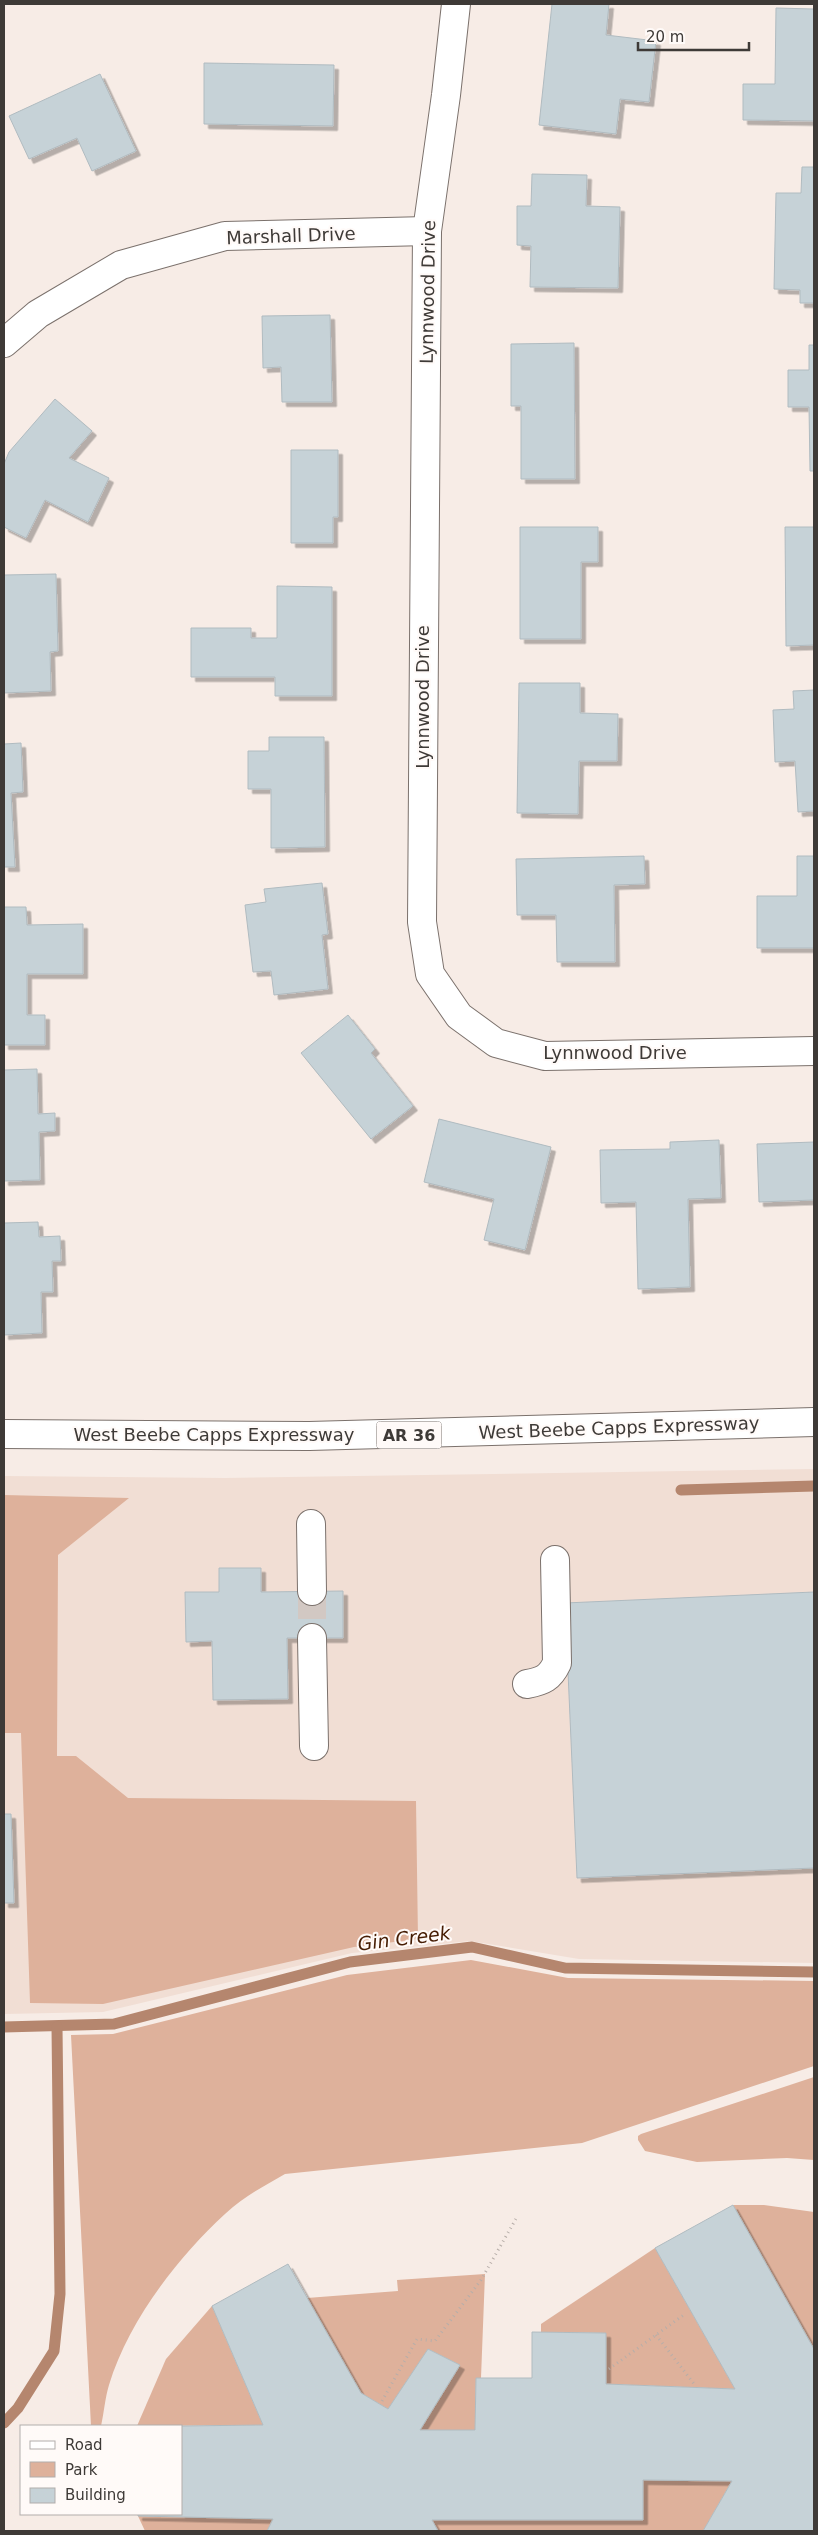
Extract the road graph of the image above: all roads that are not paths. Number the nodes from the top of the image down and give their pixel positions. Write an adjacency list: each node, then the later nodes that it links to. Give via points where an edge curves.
1 (456, 4): 2 (street, Lynnwood Drive)
2 (427, 231): 3 (street, Marshall Drive, via 225,236 121,265 38,314); 4 (street, Lynnwood Drive, via 422,922 430,974 459,1016 496,1043 545,1056)
3 (4, 343)
4 (814, 1050)
5 (814, 1422): 6 (street, West Beebe Capps Expressway / AR 36, via 328,1436)
6 (4, 1434)
7 (311, 1524): 9 (street)
8 (555, 1560): 11 (street, via 557,1663 552,1674 542,1681)
9 (312, 1591)
10 (312, 1638): 12 (street)
11 (527, 1684)
12 (314, 1746)

